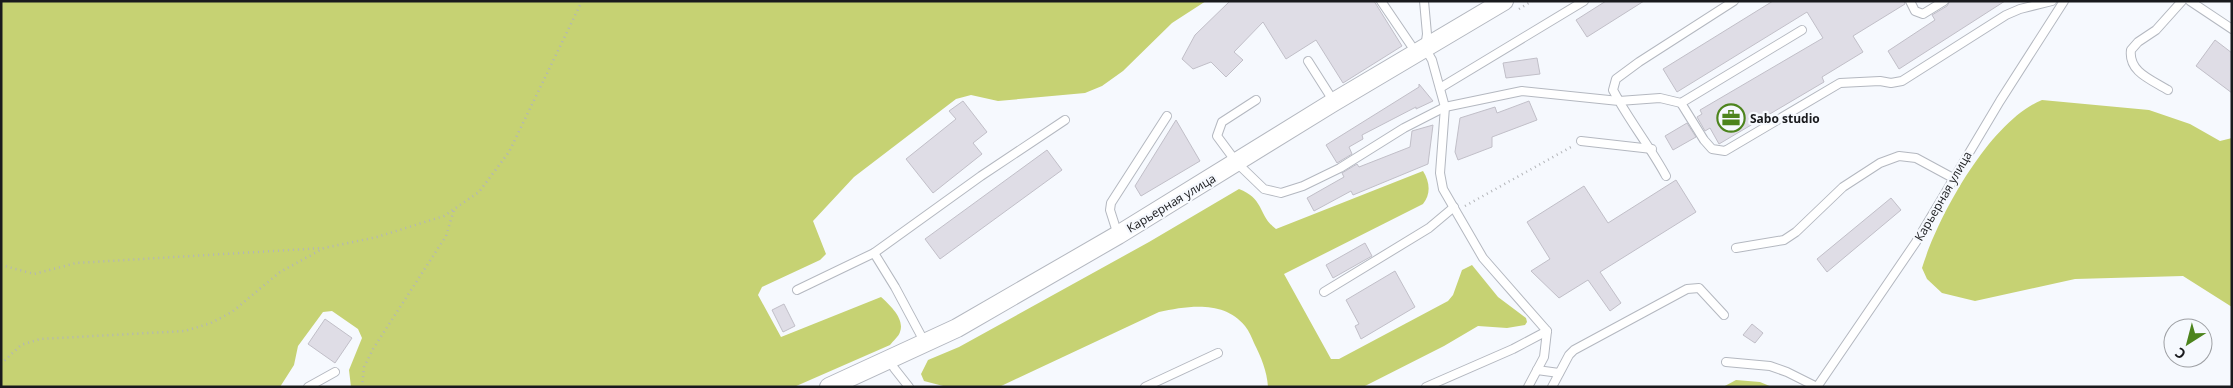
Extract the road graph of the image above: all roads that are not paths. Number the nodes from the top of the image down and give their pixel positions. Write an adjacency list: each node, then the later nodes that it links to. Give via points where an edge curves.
1 (1381, 1): 14 (lane)
2 (1424, 1): 14 (lane, via 1427,34)
3 (1504, 1): 14 (street, Карьерная улица)
4 (1584, 1): 16 (lane)
5 (1734, 1): 19 (lane, via 1616,79 1613,90)
6 (1910, 1): 7 (lane, via 1915,12 1923,14)
7 (1944, 1)
8 (2052, 1): 21 (lane, via 2006,15 1902,81 1840,83 1725,151 1712,149)
9 (2064, 1): 29 (lane, Карьерная улица)
10 (2182, 1): 17 (lane, via 2156,30 2131,50 2131,62 2136,70)
11 (2190, 1): 12 (lane)
12 (2232, 29)
13 (1802, 30): 21 (lane)
14 (1421, 51): 16 (lane, via 1432,60); 20 (street, Карьерная улица)
15 (1308, 61): 20 (lane)
16 (1440, 88): 22 (lane)
17 (2168, 90)
18 (1256, 100): 27 (lane, via 1222,122 1217,136)
19 (1619, 101): 21 (lane, via 1660,98); 22 (lane, via 1522,92); 26 (lane, via 1639,136)
20 (1332, 103): 27 (street, Карьерная улица)
21 (1680, 103)
22 (1445, 107): 27 (lane, via 1340,168 1282,193 1264,189); 30 (lane, via 1440,173 1443,189)
23 (1166, 116): 31 (lane, via 1111,203)
24 (1065, 120): 33 (lane)
25 (1582, 141): 26 (lane)
26 (1652, 149): 28 (lane)
27 (1237, 162): 31 (street, Карьерная улица)
28 (1666, 176)
29 (1953, 178): 32 (lane, via 1916,158 1899,156 1880,163 1843,187 1784,240); 52 (lane, Карьерная улица, via 1911,250)
30 (1455, 209): 35 (lane); 37 (lane, via 1483,258)
31 (1118, 235): 38 (street, Карьерная улица, via 957,328)
32 (1736, 248)
33 (874, 253): 34 (lane); 38 (lane)
34 (797, 290)
35 (1324, 292)
36 (1724, 315): 44 (lane, via 1699,288 1687,289 1574,350)
37 (1547, 331): 42 (lane, via 1544,356); 49 (lane)
38 (925, 343): 40 (street, Карьерная улица)
39 (1218, 352): 48 (lane)
40 (890, 359): 45 (lane); 47 (street, Карьерная улица)
41 (1726, 362): 52 (lane, via 1770,366)
42 (1537, 370): 44 (lane); 50 (lane)
43 (335, 372): 46 (lane)
44 (1559, 373): 51 (lane)
45 (907, 386)
46 (308, 387)
47 (829, 387)
48 (1145, 387)
49 (1426, 387)
50 (1528, 387)
51 (1552, 387)
52 (1817, 387)

